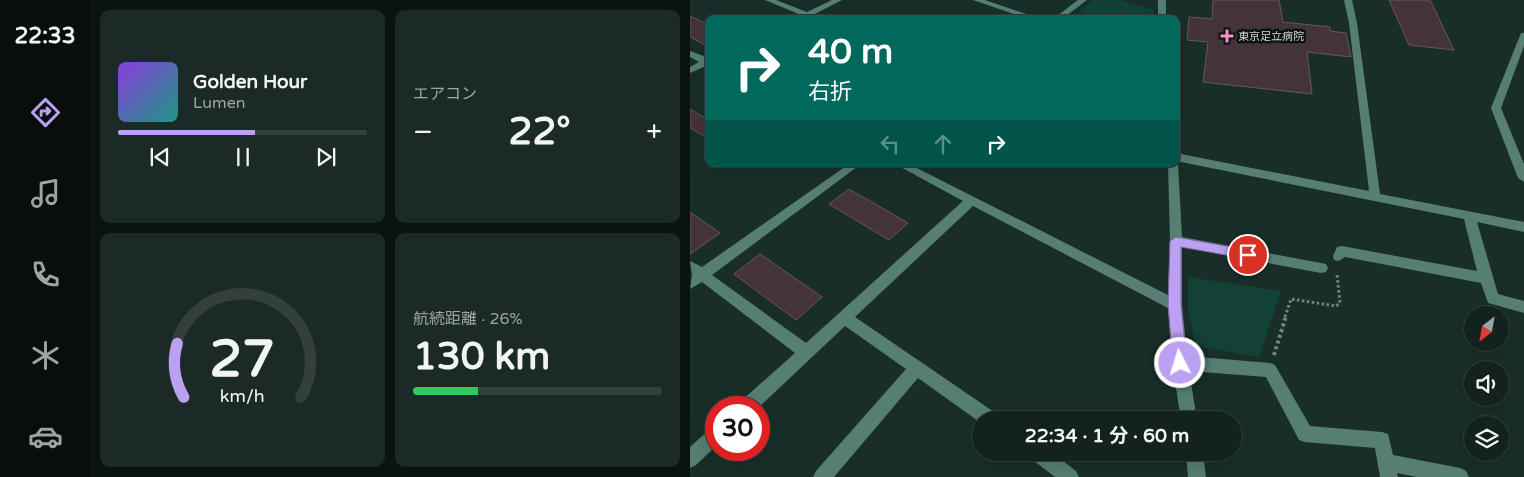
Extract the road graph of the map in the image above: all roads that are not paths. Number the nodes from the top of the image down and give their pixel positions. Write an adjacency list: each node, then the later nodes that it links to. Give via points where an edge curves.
1 (769, 0): 7 (street)
2 (838, 0): 7 (street)
3 (977, 0): 8 (street)
4 (1083, 0): 9 (street)
5 (1162, 0): 10 (street)
6 (1348, 0): 21 (street)
7 (807, 15)
8 (1024, 15)
9 (1062, 15)
10 (1162, 15)
11 (1524, 35): 20 (street, via 1496,108)
12 (690, 54): 13 (street)
13 (705, 62)
14 (705, 64): 15 (street)
15 (690, 70)
16 (1180, 158): 21 (street)
17 (852, 167): 30 (street)
18 (906, 167): 22 (street)
19 (1173, 167): 25 (street)
20 (1524, 178)
21 (1374, 197): 23 (street)
22 (972, 200): 31 (street); 33 (street)
23 (1469, 216): 24 (street); 29 (street)
24 (1524, 227)
25 (1176, 241): 28 (street); 31 (street)
26 (1339, 256): 29 (street, via 1342,251)
27 (690, 266): 30 (street)
28 (1321, 268)
29 (1486, 278): 32 (street, via 1493,299)
30 (696, 279): 34 (street)
31 (1175, 305): 35 (street)
32 (1524, 307)
33 (844, 317): 34 (street); 36 (street)
34 (806, 352): 37 (street)
35 (1180, 363): 39 (street); 44 (street, via 1270,370 1305,434 1382,440)
36 (918, 368): 38 (street); 45 (street)
37 (759, 396)
38 (978, 411)
39 (1187, 411)
40 (705, 445): 41 (street)
41 (690, 459)
42 (1048, 461): 46 (street)
43 (1195, 461): 47 (street)
44 (1387, 469): 48 (street)
45 (822, 477)
46 (1070, 477)
47 (1197, 477)
48 (1460, 477)

